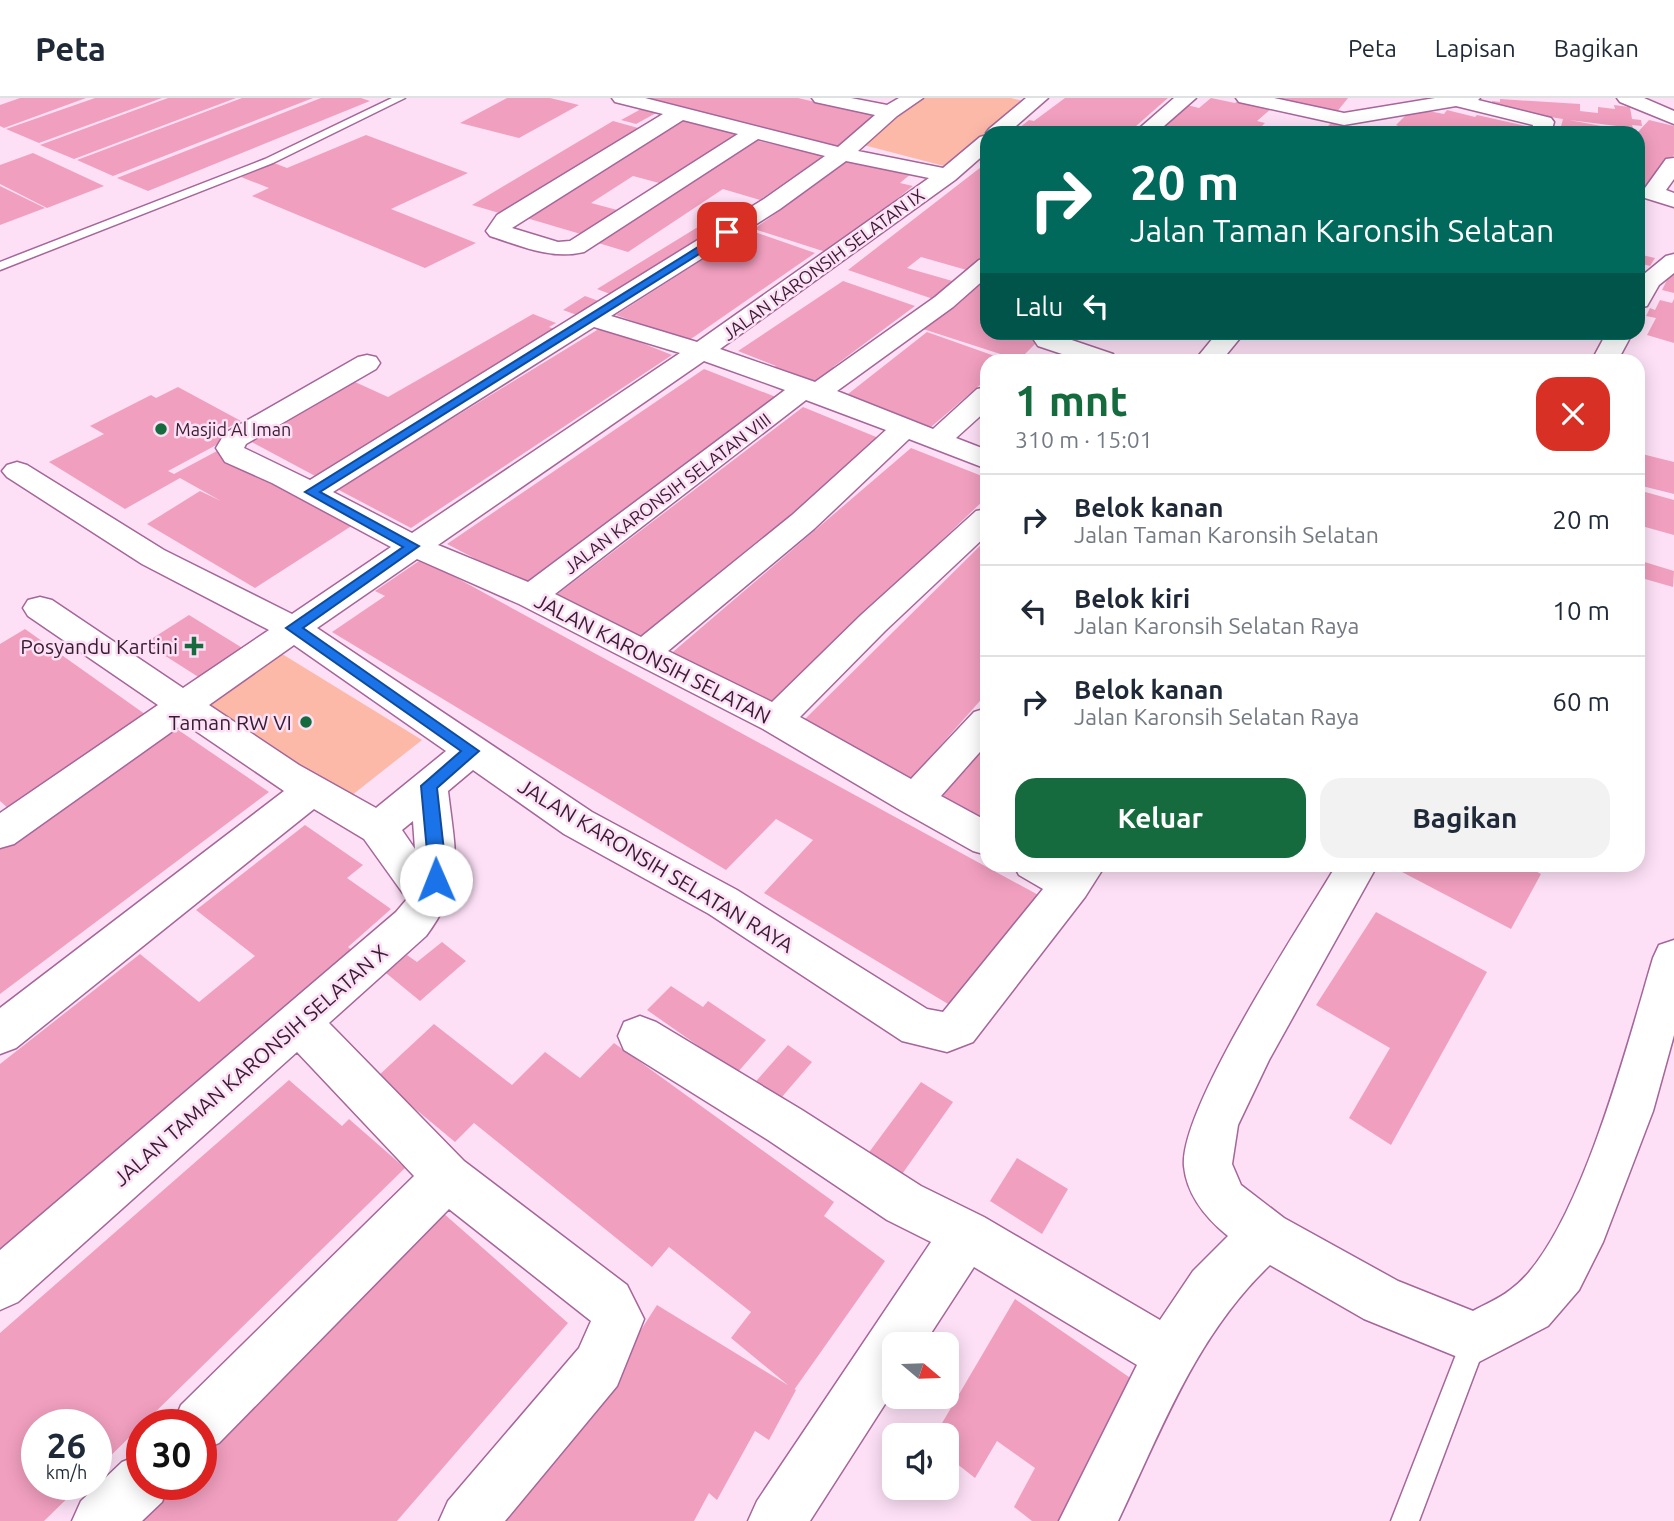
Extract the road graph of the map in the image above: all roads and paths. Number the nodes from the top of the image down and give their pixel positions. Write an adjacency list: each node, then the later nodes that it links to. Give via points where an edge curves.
1 (400, 98): 27 (lane, via 269,160)
2 (622, 98): 11 (street)
3 (822, 98): 12 (street)
4 (913, 98): 12 (street)
5 (1038, 98): 16 (street)
6 (1186, 98): 17 (street)
7 (1246, 98): 10 (street)
8 (1627, 98): 14 (street)
9 (1457, 99): 13 (street); 19 (street)
10 (1298, 109): 13 (street); 15 (street)
11 (681, 112): 20 (street); 20 (street, via 505,220 498,231 557,248 576,247)
12 (890, 113): 22 (street)
13 (1340, 118): 18 (street)
14 (1674, 118)
15 (1281, 125)
16 (1004, 126)
17 (1152, 126)
18 (1368, 126)
19 (1544, 126)
20 (755, 132): 22 (street)
21 (980, 147): 24 (street, JALAN KARONSIH SELATAN IX)
22 (842, 154): 24 (street); 30 (street)
23 (1674, 164): 25 (street, via 1653,193)
24 (947, 175): 33 (street, JALAN KARONSIH SELATAN IX)
25 (1674, 200)
26 (1674, 261): 29 (street)
27 (0, 266)
28 (980, 271): 37 (street, JALAN KARONSIH SELATAN VIII, via 944,302)
29 (1645, 289)
30 (592, 318): 33 (street); 43 (street)
31 (1225, 340): 35 (street)
32 (1045, 342): 34 (street)
33 (698, 353): 37 (street, via 754,368); 45 (street)
34 (1084, 354)
35 (1213, 354)
36 (367, 363): 43 (street, JALAN KARONSIH SELATAN, via 235,439 230,448 235,456)
37 (810, 392): 39 (street); 46 (street, JALAN KARONSIH SELATAN VIII)
38 (980, 401): 40 (street)
39 (906, 427): 40 (street); 49 (street, via 803,522)
40 (939, 439): 41 (street)
41 (980, 457)
42 (17, 471): 48 (street, JALAN KARONSIH SELATAN RAYA, via 153,557)
43 (312, 492): 45 (street, JALAN KARONSIH SELATAN)
44 (980, 524): 51 (street)
45 (413, 546): 46 (street, JALAN KARONSIH SELATAN); 48 (street)
46 (531, 596): 49 (street, JALAN KARONSIH SELATAN)
47 (40, 608): 50 (street)
48 (293, 628): 50 (street); 53 (street, JALAN KARONSIH SELATAN RAYA)
49 (642, 654): 51 (street, JALAN KARONSIH SELATAN)
50 (182, 705): 55 (street); 57 (street)
51 (776, 720): 56 (street, JALAN KARONSIH SELATAN)
52 (980, 729): 56 (street)
53 (471, 751): 54 (street); 61 (street, JALAN KARONSIH SELATAN RAYA, via 578,823 723,902 900,1016 934,1031 957,1028)
54 (429, 786): 58 (street); 62 (street, JALAN TAMAN KARONSIH SELATAN X, via 438,869)
55 (311, 791): 58 (street); 65 (street)
56 (914, 800): 59 (street, JALAN KARONSIH SELATAN)
57 (2, 828)
58 (378, 828): 62 (street)
59 (980, 836)
60 (1353, 872): 69 (street, via 1252,1046 1215,1123 1209,1164 1213,1184 1224,1202)
61 (1079, 875)
62 (428, 897): 64 (street, JALAN TAMAN KARONSIH SELATAN X, via 411,924)
63 (1674, 958): 71 (street, via 1630,1111 1594,1204 1561,1272 1530,1308)
64 (299, 1024): 67 (street); 70 (street, JALAN TAMAN KARONSIH SELATAN X)
65 (0, 1034)
66 (640, 1036): 68 (street, via 904,1203)
67 (446, 1177): 73 (street); 76 (street, via 610,1303 618,1320 598,1367)
68 (966, 1234): 72 (street); 77 (street)
69 (1266, 1236): 71 (street, via 1382,1301); 72 (street, via 1222,1274)
70 (0, 1284)
71 (1475, 1338): 79 (lane)
72 (1170, 1355): 78 (street)
73 (215, 1409)
74 (126, 1497): 75 (street)
75 (101, 1521)
76 (468, 1521)
77 (777, 1521)
78 (1088, 1521)
79 (1405, 1521)

